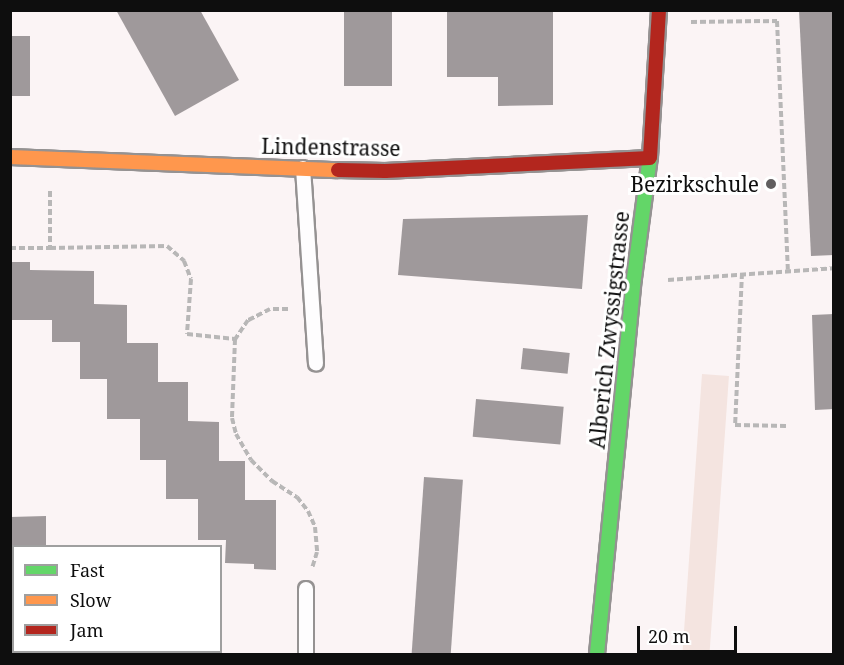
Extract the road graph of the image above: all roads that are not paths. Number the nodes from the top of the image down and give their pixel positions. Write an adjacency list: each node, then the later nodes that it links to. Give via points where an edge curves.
1 (658, 15): 3 (street, Alberich Zwyssigstrasse)
2 (10, 157): 4 (street, Lindenstrasse)
3 (651, 158): 4 (street, Lindenstrasse, via 385,171); 8 (street, Alberich Zwyssigstrasse, via 634,279)
4 (303, 168): 5 (lane)
5 (316, 364)
6 (306, 589): 7 (lane)
7 (306, 654)
8 (597, 654)

